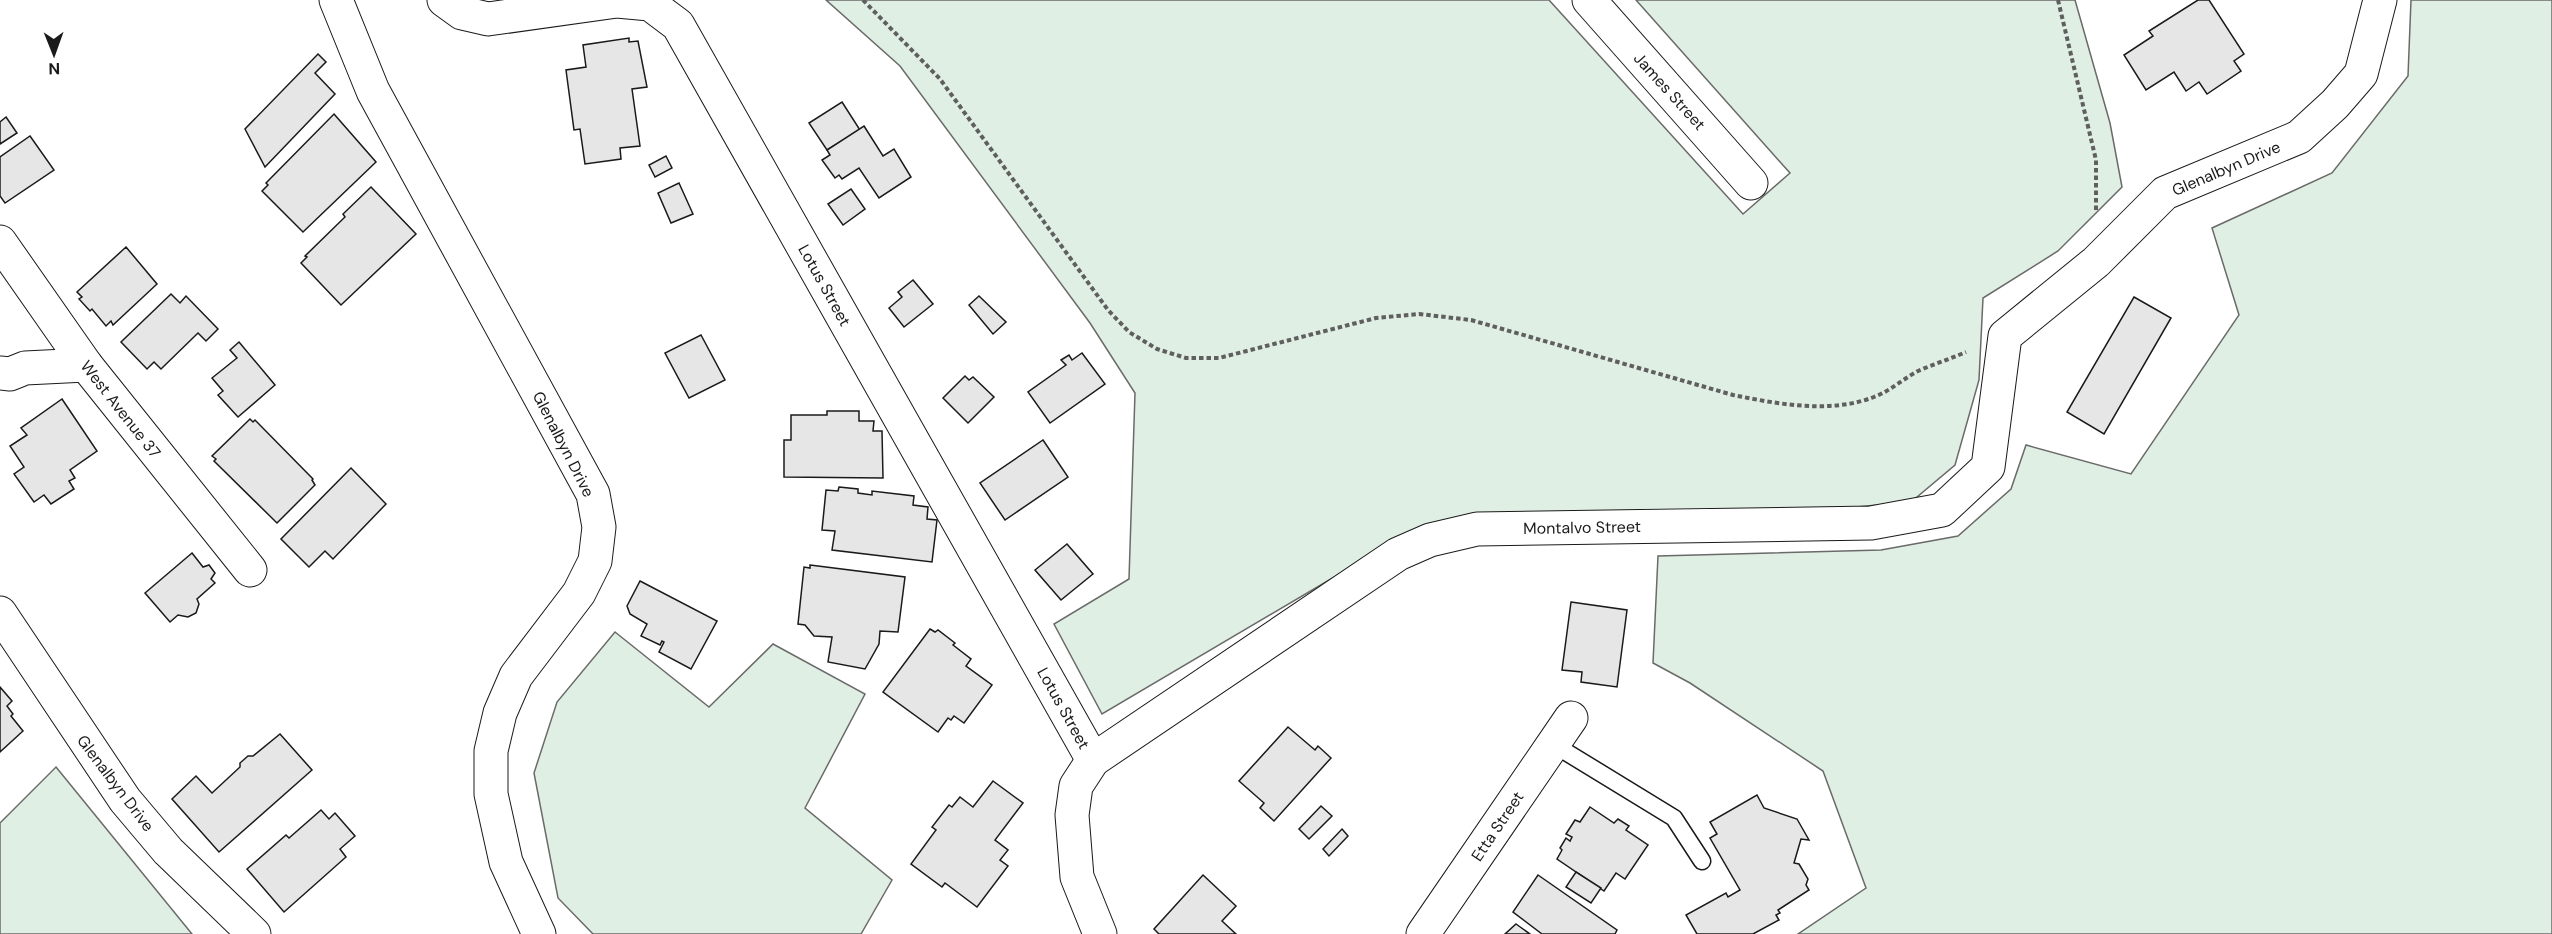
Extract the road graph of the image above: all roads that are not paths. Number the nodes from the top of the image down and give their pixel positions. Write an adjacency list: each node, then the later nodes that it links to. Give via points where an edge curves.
1 (311, 0): 6 (street)
2 (336, 0): 6 (street, Glenalbyn Drive)
3 (444, 0): 15 (street, Lotus Street, via 462,13 488,19 617,1 650,4 678,25)
4 (1589, 0): 7 (street, James Street)
5 (2380, 0): 9 (street, Glenalbyn Drive, via 2361,74 2299,137 2165,193 2096,262)
6 (353, 42): 18 (street, Glenalbyn Drive, via 373,91 593,494 599,527 595,561 579,593 516,676 500,713 491,751 491,794 506,862)
7 (1751, 183)
8 (0, 242): 10 (street, West Avenue 37)
9 (2005, 336): 15 (street, Montalvo Street, via 1988,467 1942,510 1871,523 1477,529 1430,540 1374,568)
10 (86, 365): 11 (street); 12 (street, West Avenue 37)
11 (0, 373)
12 (250, 570)
13 (0, 613): 17 (street, Glenalbyn Drive, via 125,800 168,850)
14 (1562, 731): 16 (lane, via 1674,818); 20 (street, Etta Street)
15 (1094, 760): 19 (street, via 1076,786 1072,815 1077,877)
16 (1702, 861)
17 (254, 934)
18 (539, 934)
19 (1100, 934)
20 (1423, 934)

